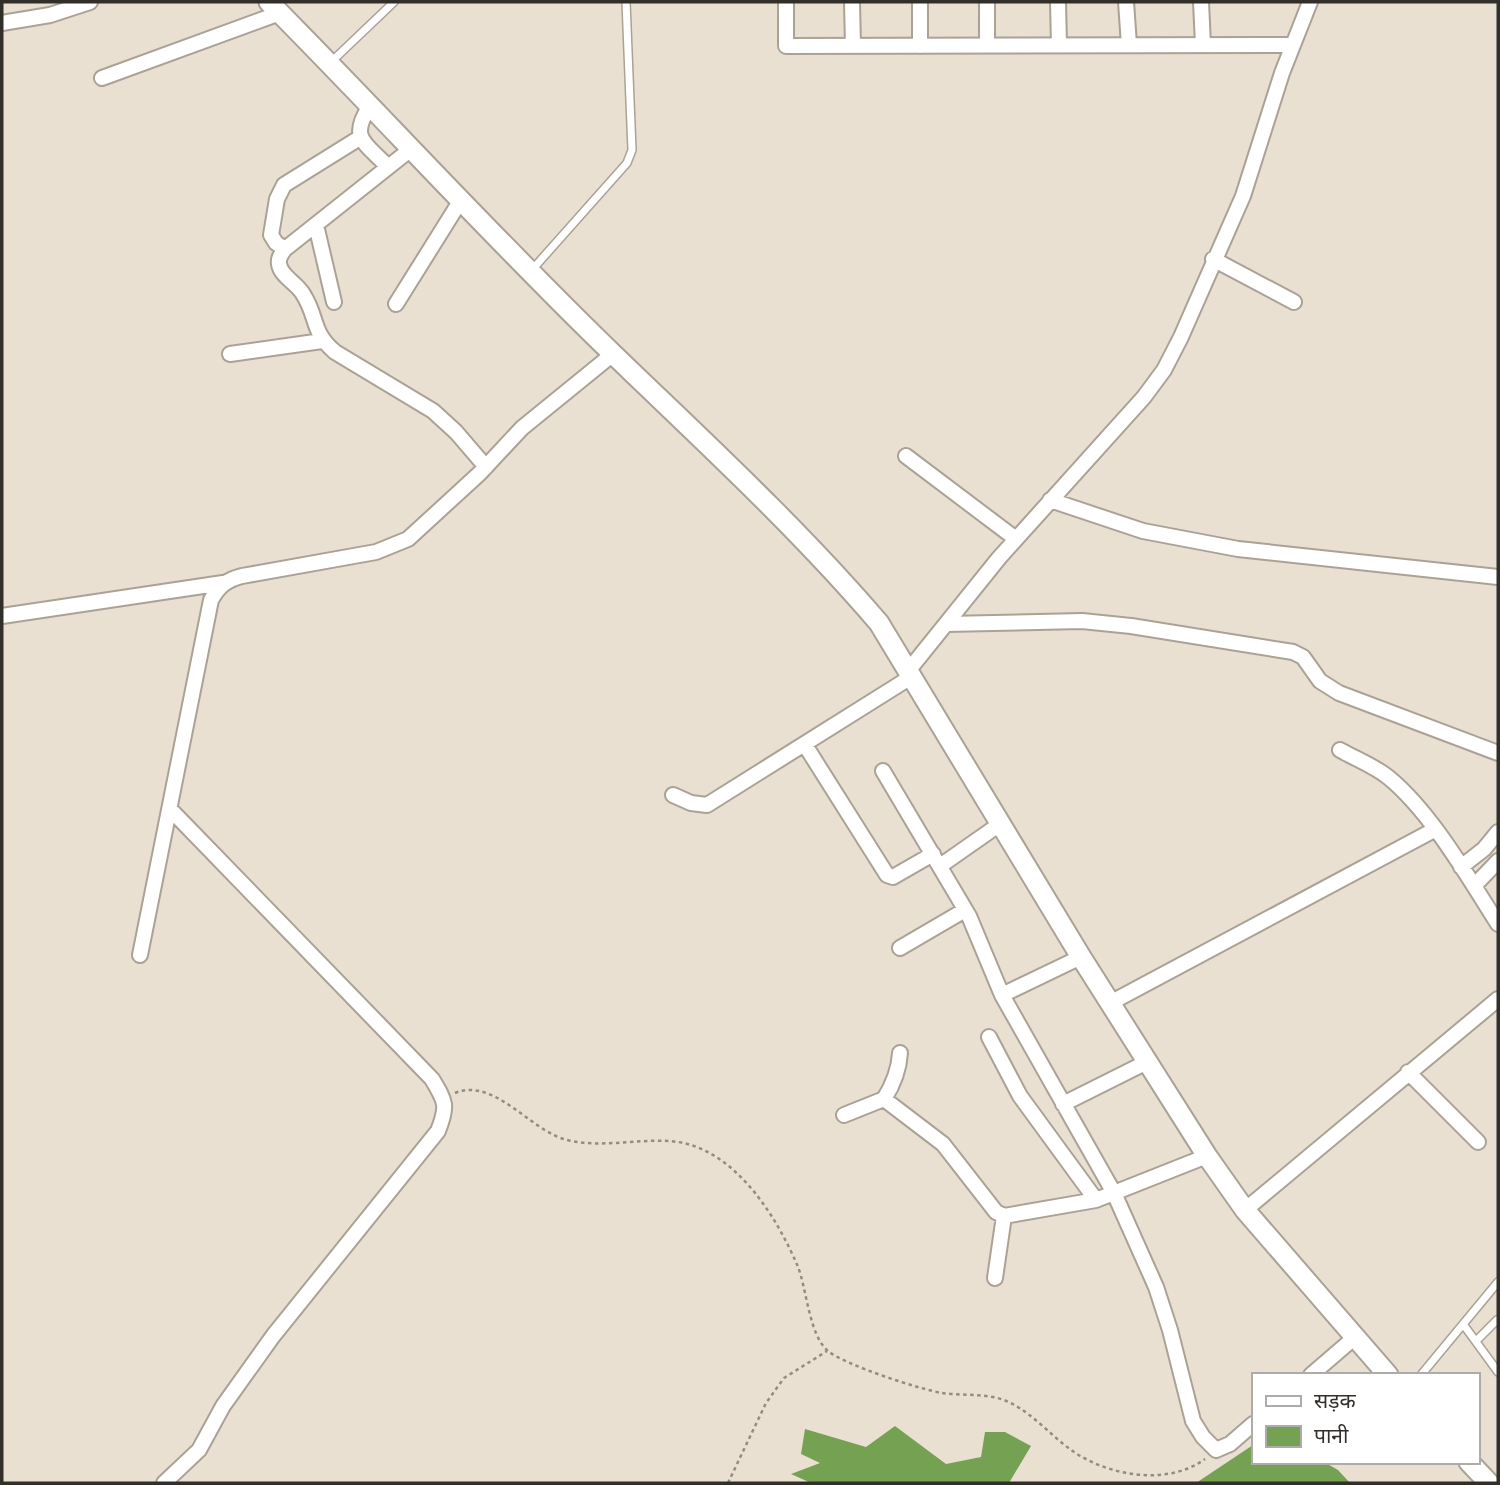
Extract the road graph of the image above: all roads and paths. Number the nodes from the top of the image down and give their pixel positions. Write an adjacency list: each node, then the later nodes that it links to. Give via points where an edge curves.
1 (90, 2): 13 (street)
2 (394, 2): 21 (lane)
3 (626, 2): 31 (lane, via 632,129 627,163)
4 (786, 2): 17 (street, via 786,46)
5 (852, 2): 17 (street)
6 (920, 2): 18 (street)
7 (987, 2): 19 (street)
8 (1058, 2): 20 (street)
9 (1126, 2): 14 (street)
10 (1201, 2): 15 (street)
11 (1310, 2): 16 (street)
12 (274, 7): 21 (main road); 22 (street)
13 (2, 23)
14 (1129, 45): 15 (street); 20 (street)
15 (1203, 45): 16 (street)
16 (1293, 45): 30 (street, via 1243,196)
17 (853, 46): 18 (street)
18 (920, 46): 19 (street)
19 (987, 46): 20 (street)
20 (1059, 46)
21 (329, 64): 23 (main road)
22 (102, 78)
23 (370, 106): 24 (street, via 360,121); 25 (main road)
24 (360, 137): 26 (street); 29 (street, via 284,185 271,235)
25 (411, 149): 26 (street); 27 (main road)
26 (388, 167): 28 (street)
27 (461, 200): 31 (main road); 34 (street)
28 (316, 225): 29 (street); 32 (street)
29 (285, 249): 35 (street, via 279,265 311,306)
30 (1213, 260): 33 (street); 40 (street, via 1164,370)
31 (531, 272): 37 (main road)
32 (334, 302)
33 (1294, 302)
34 (396, 304)
35 (322, 341): 36 (street); 39 (street, via 433,411)
36 (230, 354)
37 (612, 354): 39 (street, via 522,428); 46 (main road, via 848,586 879,624)
38 (906, 456): 41 (street)
39 (486, 467): 43 (street, via 420,529 394,546)
40 (1050, 500): 41 (street); 42 (street, via 1143,531 1238,549)
41 (1016, 539): 45 (street)
42 (1498, 577)
43 (223, 583): 44 (street); 52 (street, via 211,600)
44 (2, 616)
45 (946, 624): 46 (street); 49 (street, via 1082,621 1293,652 1303,657 1320,681 1339,693)
46 (909, 674): 47 (street); 53 (main road)
47 (805, 745): 51 (street, via 707,805); 56 (street, via 887,875 893,877)
48 (1340, 750): 54 (street, via 1386,776)
49 (1498, 753)
50 (883, 771): 56 (street)
51 (673, 795)
52 (170, 809): 63 (street); 72 (street, via 432,1079)
53 (1000, 824): 56 (street); 64 (main road)
54 (1434, 830): 58 (street); 67 (street)
55 (1498, 832): 58 (street)
56 (937, 860): 60 (street)
57 (1498, 861): 59 (street)
58 (1461, 867): 59 (street)
59 (1474, 886): 61 (street)
60 (965, 910): 62 (street); 65 (street)
61 (1498, 924)
62 (900, 948)
63 (140, 955)
64 (1081, 957): 65 (street); 67 (main road)
65 (1002, 995): 74 (street)
66 (1498, 999): 71 (street)
67 (1110, 1003): 70 (main road)
68 (989, 1037): 79 (street, via 1020,1096)
69 (900, 1053): 73 (street, via 900,1064)
70 (1147, 1062): 74 (street); 77 (main road)
71 (1408, 1072): 76 (street); 80 (street)
72 (444, 1099): 88 (path, via 458,1092 485,1092 567,1140 680,1143 716,1156 750,1184 778,1230 799,1269 815,1330); 96 (street, via 446,1112 439,1131 272,1336 223,1406 199,1450)
73 (884, 1099): 75 (street); 81 (street, via 943,1144 996,1212)
74 (1063, 1104): 78 (street)
75 (844, 1115)
76 (1478, 1142)
77 (1207, 1156): 78 (street); 80 (main road)
78 (1114, 1193): 79 (street); 94 (street, via 1156,1287 1193,1421)
79 (1096, 1200): 81 (street)
80 (1245, 1210): 86 (main road)
81 (1004, 1216): 82 (street)
82 (995, 1278)
83 (1498, 1282): 85 (lane)
84 (1497, 1320): 87 (lane)
85 (1463, 1324): 87 (lane); 92 (lane)
86 (1354, 1338): 90 (street); 91 (main road)
87 (1476, 1341): 89 (lane)
88 (827, 1351): 94 (path, via 918,1389 1004,1400 1076,1453 1125,1472 1169,1477 1196,1467); 97 (path, via 784,1378 765,1403)
89 (1498, 1372)
90 (1313, 1373)
91 (1386, 1373)
92 (1423, 1373)
93 (1252, 1425): 94 (street)
94 (1216, 1450)
95 (1471, 1464): 98 (main road)
96 (164, 1483)
97 (728, 1483)
98 (1489, 1483)

